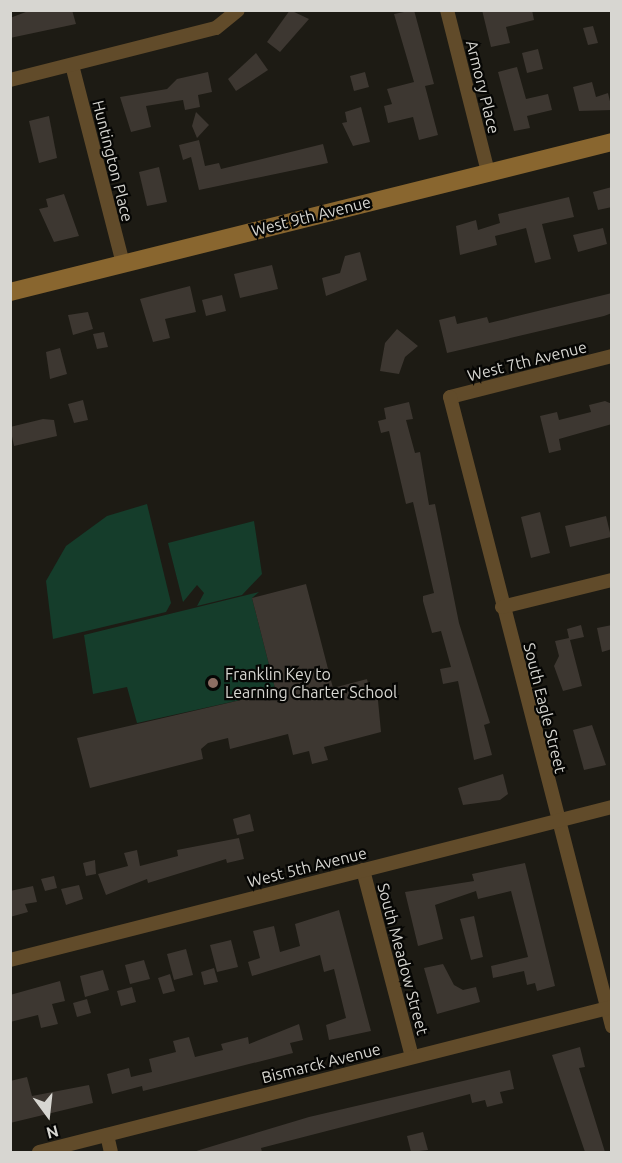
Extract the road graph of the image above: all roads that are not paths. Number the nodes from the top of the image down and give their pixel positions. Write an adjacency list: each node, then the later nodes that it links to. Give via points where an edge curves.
1 (238, 10): 3 (street, via 216,28)
2 (447, 10): 6 (street, Armory Place)
3 (72, 65): 4 (street); 7 (street, Huntington Place)
4 (10, 80)
5 (612, 142): 6 (main road, West 9th Avenue)
6 (488, 172): 7 (main road, West 9th Avenue)
7 (123, 264): 8 (main road, West 9th Avenue)
8 (10, 292)
9 (612, 356): 10 (street, West 7th Avenue)
10 (450, 397): 12 (street, South Eagle Street)
11 (612, 580): 12 (street)
12 (502, 607): 14 (street, South Eagle Street)
13 (612, 807): 14 (street, West 5th Avenue)
14 (556, 821): 15 (street, West 5th Avenue); 17 (street, South Eagle Street)
15 (363, 870): 16 (street, West 5th Avenue); 19 (street, South Meadow Street)
16 (10, 960)
17 (609, 1008): 18 (street, South Eagle Street); 19 (street, Bismarck Avenue)
18 (612, 1026)
19 (412, 1057): 20 (street, Bismarck Avenue)
20 (107, 1135): 21 (street, Bismarck Avenue); 22 (street)
21 (39, 1152)
22 (111, 1152)

